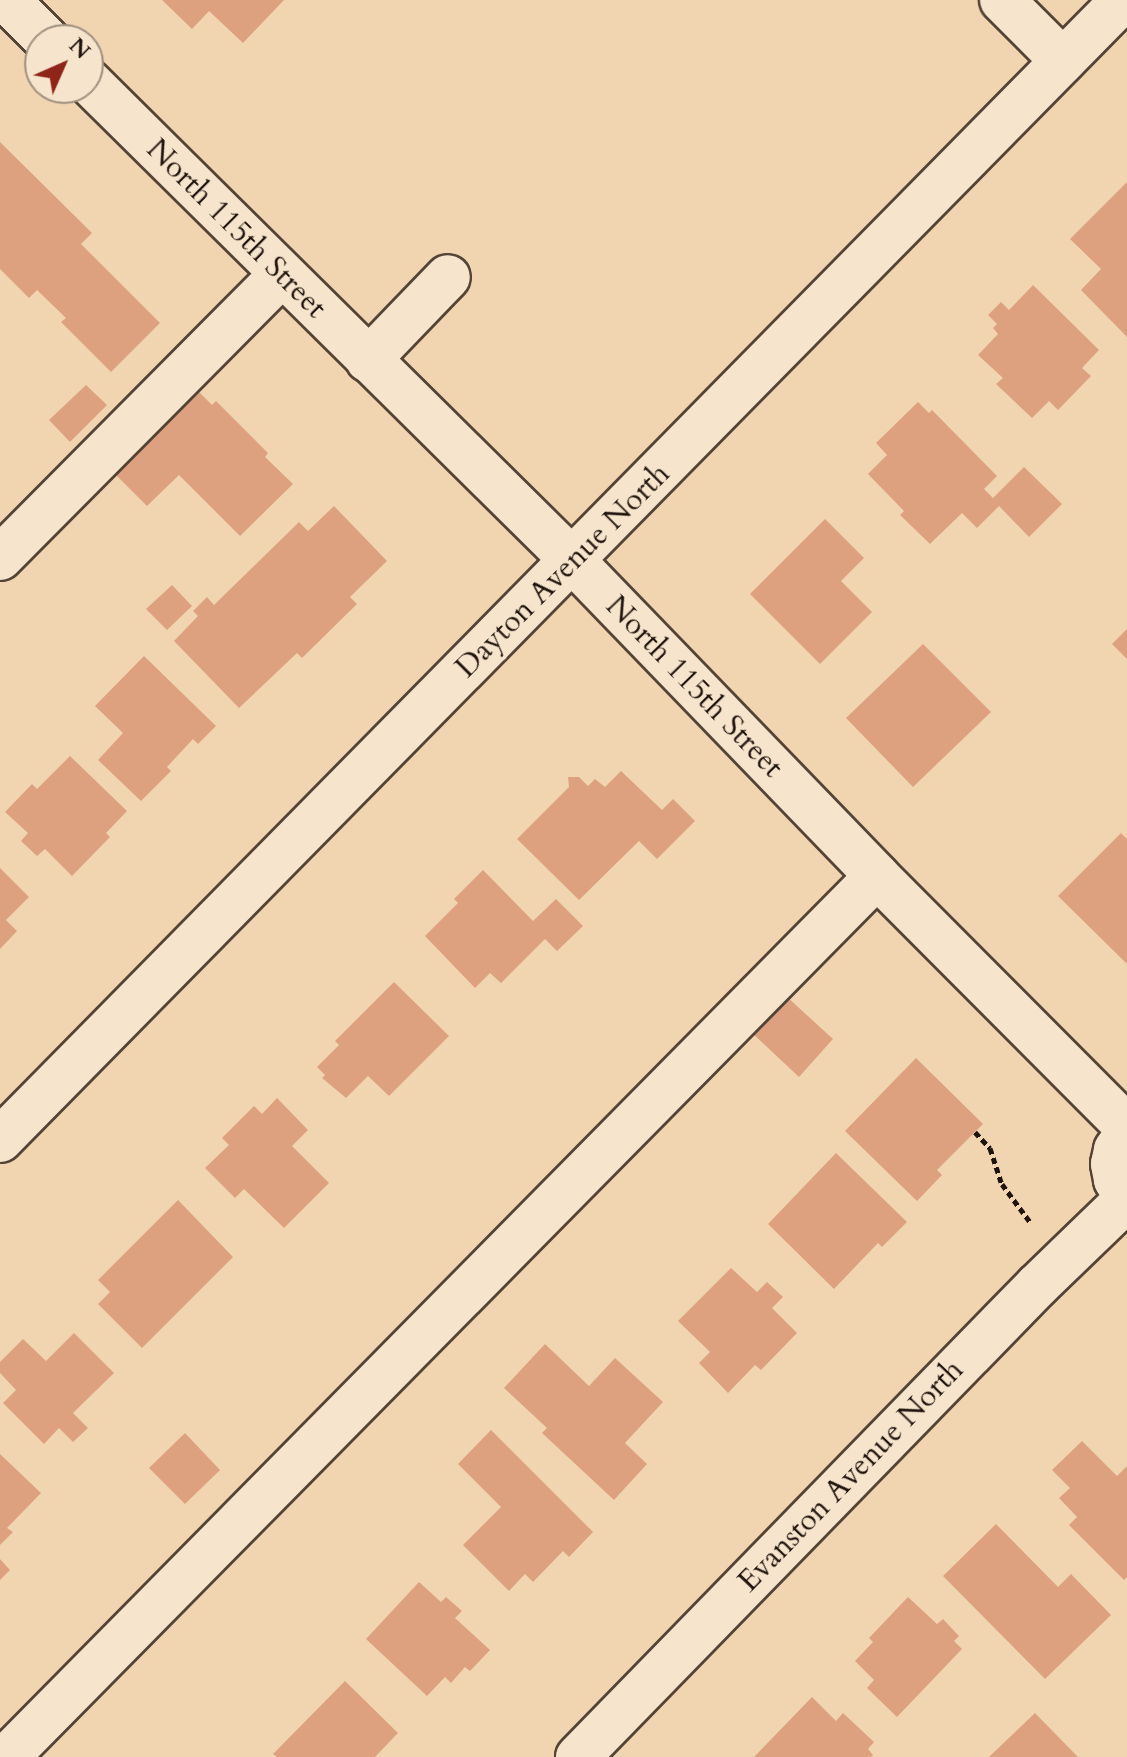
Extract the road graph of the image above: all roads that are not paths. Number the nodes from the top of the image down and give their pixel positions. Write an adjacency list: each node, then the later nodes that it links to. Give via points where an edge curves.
1 (7, 0): 4 (street)
2 (1002, 0): 5 (street)
3 (1123, 0): 5 (street, Dayton Avenue North)
4 (31, 24)
5 (1063, 61): 11 (street, Dayton Avenue North)
6 (104, 97): 7 (street, North 115th Street)
7 (282, 274): 9 (street, North 115th Street); 10 (street)
8 (448, 277): 9 (street)
9 (368, 360): 11 (street, North 115th Street)
10 (0, 558)
11 (573, 561): 12 (street, North 115th Street); 15 (street, Dayton Avenue North)
12 (877, 876): 13 (street, North 115th Street); 17 (street)
13 (1127, 1127)
14 (1127, 1134): 16 (street, via 1113,1164)
15 (0, 1140)
16 (1127, 1198): 18 (street, Evanston Avenue North)
17 (7, 1757)
18 (578, 1757)

